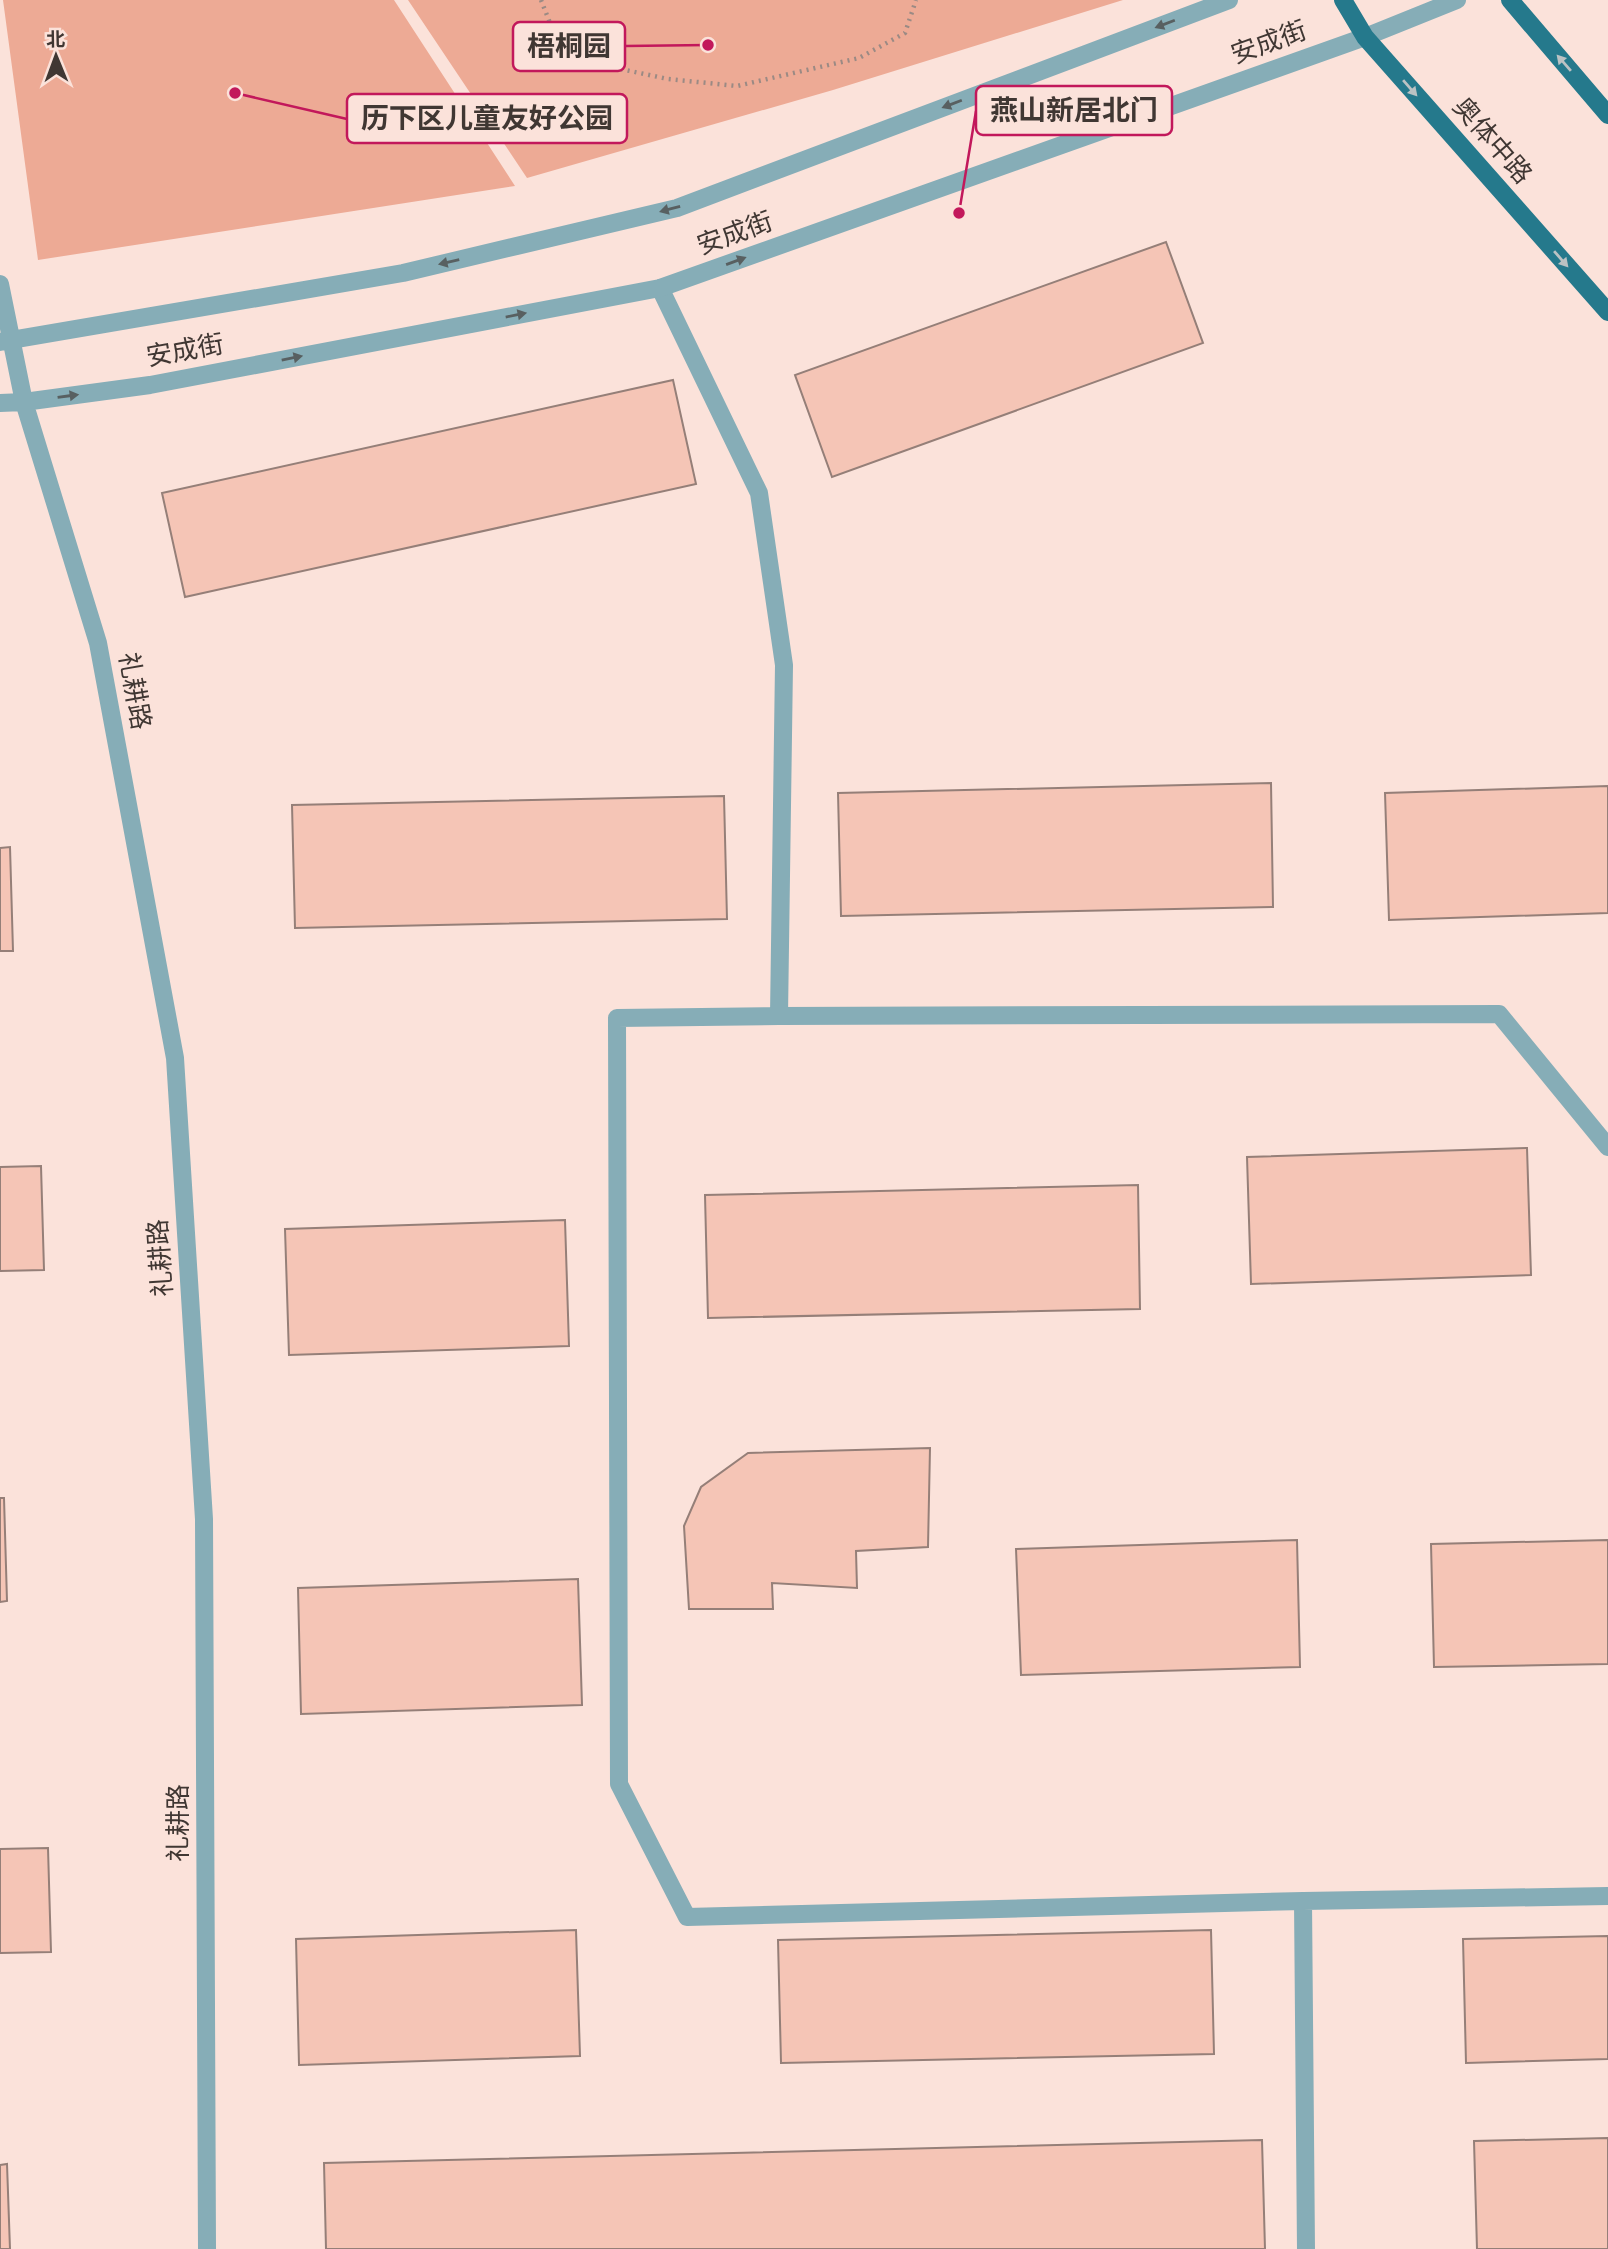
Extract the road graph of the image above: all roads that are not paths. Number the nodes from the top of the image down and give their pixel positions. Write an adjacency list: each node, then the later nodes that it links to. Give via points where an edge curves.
1 (1229, 0): 10 (street, 安成街, one-way to 10, via 677,208 403,273)
2 (1343, 0): 5 (main road, 奥体中路)
3 (1457, 0): 5 (street, 安成街)
4 (1510, 0): 6 (main road, one-way to 4)
5 (1365, 37): 8 (street, 安成街, one-way to 5); 9 (main road, 奥体中路, one-way to 9)
6 (1608, 114)
7 (0, 284): 10 (street, 礼耕路)
8 (660, 288): 12 (street, 安成街, one-way to 8, via 150,385); 13 (street, via 759,493 784,666)
9 (1608, 312)
10 (6, 342): 12 (street, 礼耕路)
11 (0, 402): 12 (street, 安成街)
12 (24, 402): 17 (street, 礼耕路, via 98,643 175,1058 204,1519)
13 (779, 1016): 14 (street, via 1499,1014); 16 (street, via 617,1018 619,1784 687,1917)
14 (1608, 1147)
15 (1608, 1896): 16 (street)
16 (1303, 1901): 18 (street)
17 (207, 2249)
18 (1306, 2249)

